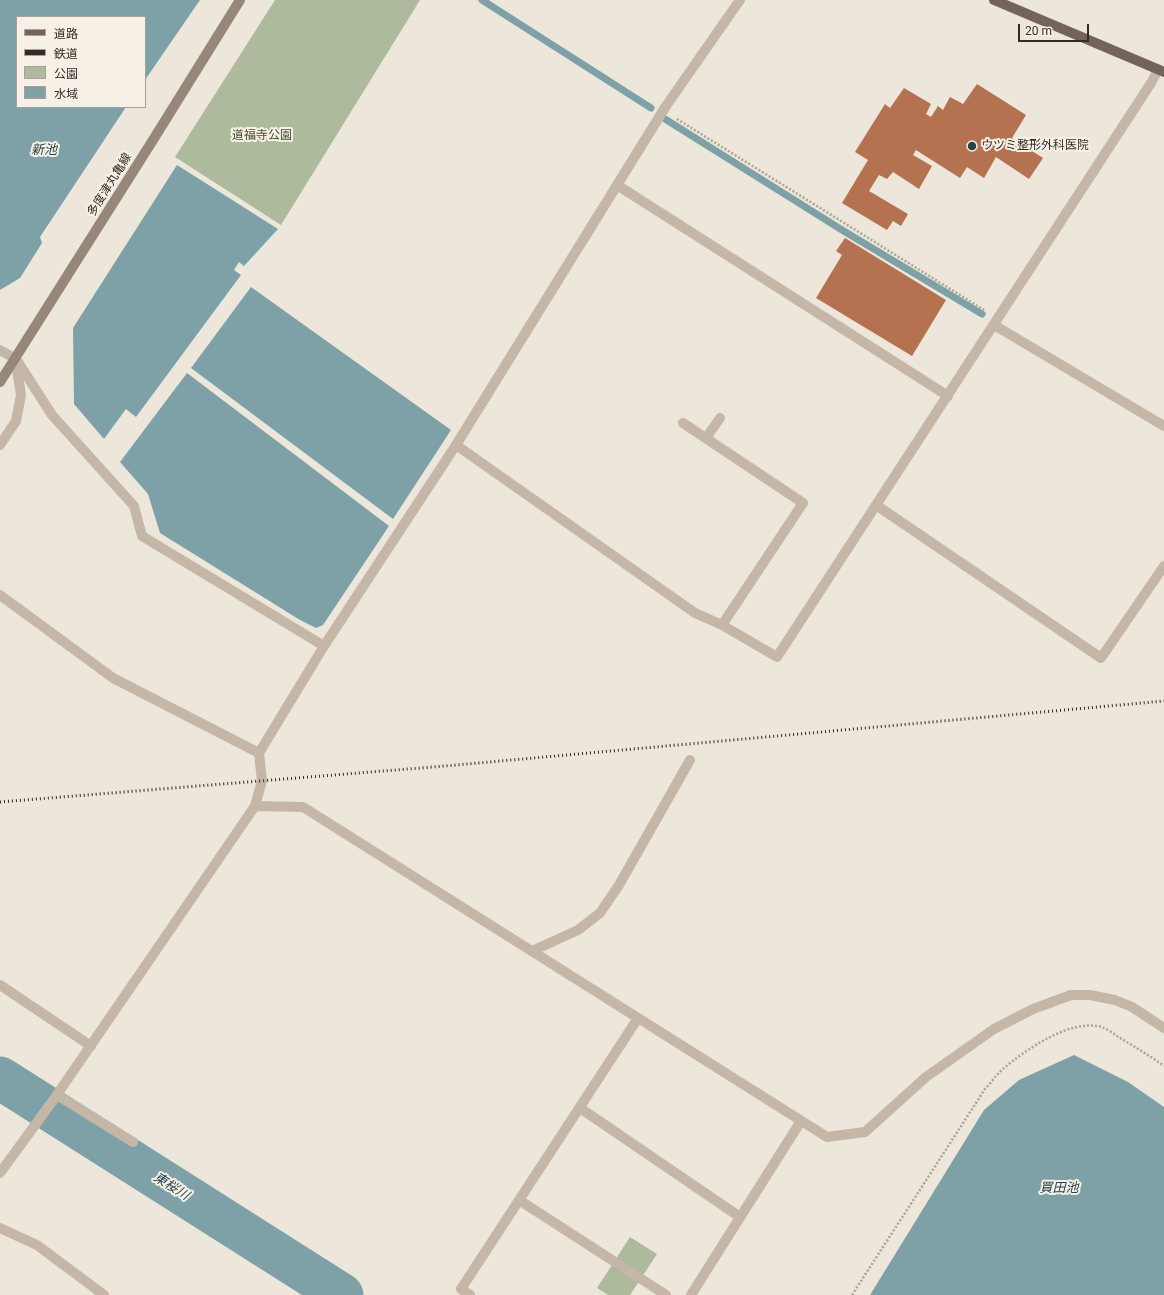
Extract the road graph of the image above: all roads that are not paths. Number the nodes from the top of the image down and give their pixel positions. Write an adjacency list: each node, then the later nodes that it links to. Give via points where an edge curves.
1 (240, 0): 8 (main road, 多度津丸亀線)
2 (740, 0): 5 (street, via 663,110)
3 (994, 0): 4 (main road)
4 (1161, 71): 6 (street)
5 (617, 186): 10 (street); 16 (street)
6 (996, 322): 10 (street); 13 (street)
7 (0, 350): 8 (street)
8 (16, 359): 9 (main road, 多度津丸亀線); 15 (street, via 22,395 16,421); 21 (street, via 52,414 134,506 142,536)
9 (0, 382)
10 (948, 396): 17 (street)
11 (720, 418): 14 (street)
12 (683, 422): 14 (street)
13 (1164, 426)
14 (706, 438): 20 (street, via 803,503)
15 (0, 445)
16 (456, 445): 20 (street, via 695,613); 21 (street)
17 (876, 504): 18 (street, via 1101,658); 20 (street, via 777,657)
18 (1164, 566)
19 (0, 596): 22 (street, via 113,678)
20 (722, 625)
21 (324, 646): 22 (street)
22 (259, 753): 24 (street, via 262,781)
23 (690, 760): 25 (street, via 619,885 600,913 578,930)
24 (255, 806): 25 (street, via 303,807); 29 (street)
25 (532, 951): 27 (street)
26 (0, 985): 29 (street)
27 (638, 1018): 31 (street); 32 (street)
28 (1164, 1028): 32 (street, via 1132,1007 1115,1000 1090,995 1071,995 1033,1009 994,1029 926,1077 865,1132 827,1137)
29 (91, 1046): 30 (street)
30 (56, 1097): 33 (street); 34 (street)
31 (580, 1108): 35 (street); 36 (street)
32 (801, 1121): 36 (street)
33 (133, 1142)
34 (0, 1173)
35 (519, 1200): 39 (street, via 461,1289); 40 (street)
36 (740, 1217): 41 (street)
37 (0, 1228): 38 (street, via 37,1245)
38 (104, 1295)
39 (470, 1295)
40 (666, 1295)
41 (690, 1295)

